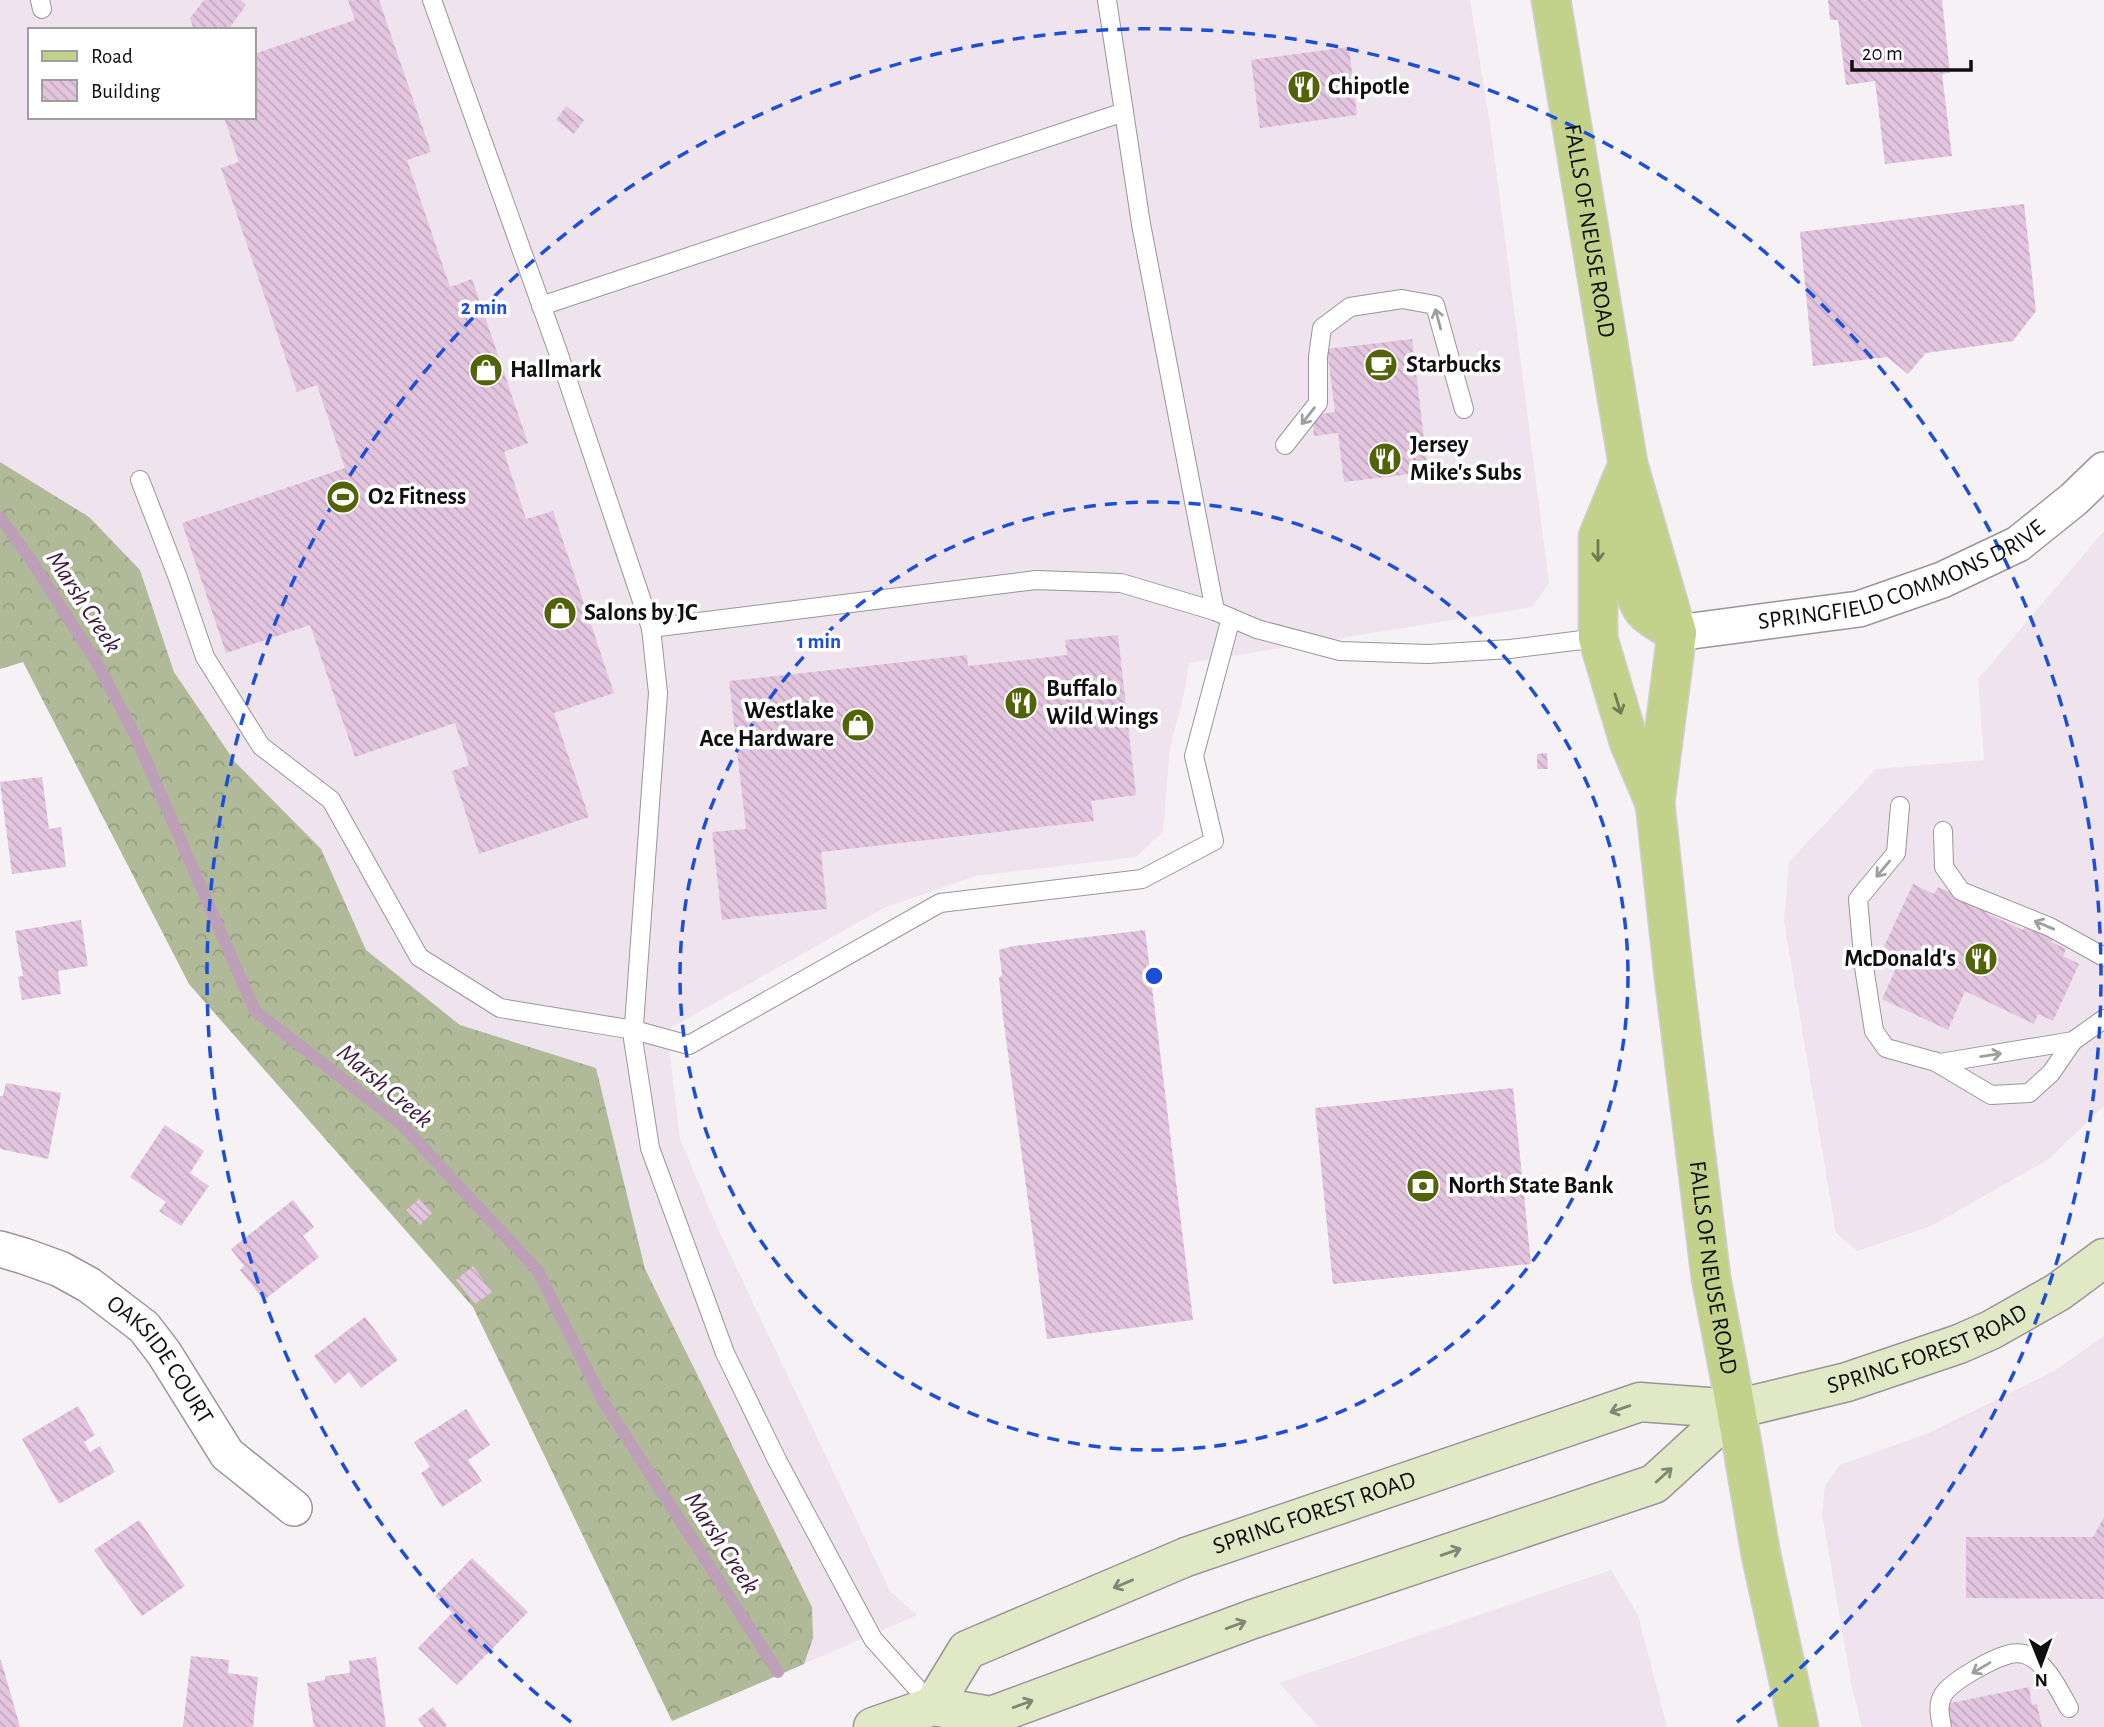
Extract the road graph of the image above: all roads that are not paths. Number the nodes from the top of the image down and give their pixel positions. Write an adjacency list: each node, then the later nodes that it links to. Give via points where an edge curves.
1 (432, 0): 5 (lane)
2 (1107, 0): 4 (lane)
3 (1551, 0): 8 (main road, FALLS OF NEUSE ROAD)
4 (1124, 112): 5 (lane); 11 (lane, via 1148,263)
5 (541, 306): 12 (lane)
6 (1464, 409): 7 (lane, one-way to 7, via 1435,305 1402,299 1350,307 1322,328 1318,403)
7 (1285, 445)
8 (1628, 464): 13 (main road, via 1637,601 1645,613); 14 (main road, FALLS OF NEUSE ROAD, one-way to 14, via 1598,537)
9 (2104, 470): 13 (street, SPRINGFIELD COMMONS DRIVE, via 2018,544 1942,580 1859,609)
10 (140, 480): 20 (lane, via 205,657 261,746 331,800 419,957 500,1008)
11 (1223, 614): 12 (lane, via 1121,583 1036,580); 14 (lane, via 1257,629 1340,651 1428,654); 20 (lane, via 1194,756 1214,841 1142,879 940,903 689,1045)
12 (651, 628): 20 (lane, via 658,693)
13 (1677, 633): 15 (main road, FALLS OF NEUSE ROAD)
14 (1598, 638): 15 (main road, FALLS OF NEUSE ROAD, one-way to 15, via 1629,742)
15 (1655, 803): 25 (main road, FALLS OF NEUSE ROAD, via 1711,1278)
16 (1900, 806): 22 (lane, one-way to 22, via 1896,853 1858,898 1864,967 1874,1031 1886,1048)
17 (1943, 831): 18 (lane, one-way to 17, via 2050,927 1961,891 1944,867)
18 (2104, 957)
19 (2104, 1019): 21 (lane)
20 (634, 1030): 27 (lane, via 650,1148 725,1353 873,1639)
21 (2073, 1041): 22 (lane, one-way to 21); 22 (lane, via 2051,1073 2029,1093 1991,1095)
22 (1934, 1061)
23 (0, 1250): 26 (street, OAKSIDE COURT, via 60,1269 144,1327 227,1454)
24 (2104, 1258): 25 (main road, SPRING FOREST ROAD, via 2058,1292 1959,1343 1846,1382)
25 (1736, 1409): 27 (main road, SPRING FOREST ROAD, one-way to 25, via 991,1716 1253,1619 1654,1484); 27 (main road, SPRING FOREST ROAD, one-way to 27, via 1640,1402 1186,1557 967,1650); 30 (main road, FALLS OF NEUSE ROAD, via 1761,1555)
26 (294, 1508)
27 (933, 1706): 29 (main road, SPRING FOREST ROAD)
28 (2069, 1708): 31 (lane, one-way to 31, via 2037,1661 2010,1653 1948,1689 1939,1707)
29 (873, 1727)
30 (1799, 1727)
31 (1942, 1727)

